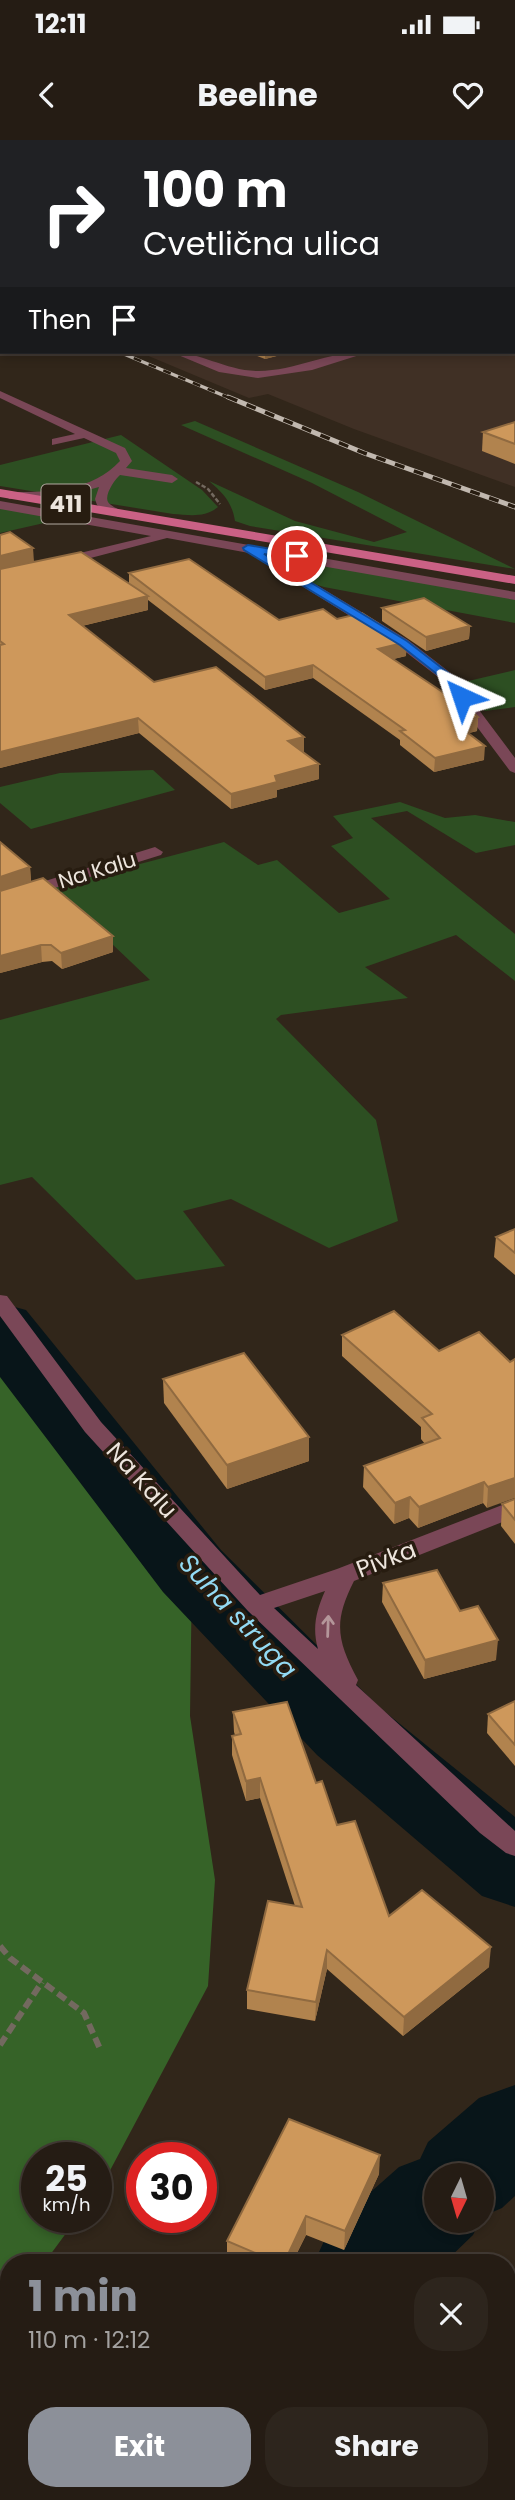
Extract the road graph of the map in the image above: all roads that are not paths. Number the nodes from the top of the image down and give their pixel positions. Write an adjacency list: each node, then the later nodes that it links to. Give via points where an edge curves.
1 (181, 354): 2 (street, via 225,371 256,374 285,372)
2 (355, 354)
3 (0, 394): 4 (street)
4 (87, 434): 5 (street); 6 (street, via 121,451 126,461)
5 (56, 442)
6 (113, 475): 7 (street); 8 (street, via 64,493); 10 (street, via 101,499)
7 (172, 479)
8 (7, 494): 10 (main road, 411)
9 (0, 505): 11 (street)
10 (118, 513): 12 (main road, 411)
11 (170, 535): 12 (street); 13 (street)
12 (245, 541): 14 (main road, 411); 15 (street); 16 (street, via 403,643 447,677)
13 (42, 567)
14 (515, 580)
15 (515, 596)
16 (514, 763)
17 (155, 852): 18 (street, Na Kalu)
18 (0, 900)
19 (0, 1301): 22 (street, Na Kalu, via 93,1427)
20 (515, 1508): 21 (street, Pivka)
21 (345, 1575): 22 (street, Pivka); 23 (street, one-way to 21, via 330,1656 326,1622)
22 (256, 1605): 23 (street, Na Kalu)
23 (364, 1708): 24 (street, Na Kalu)
24 (515, 1846)

